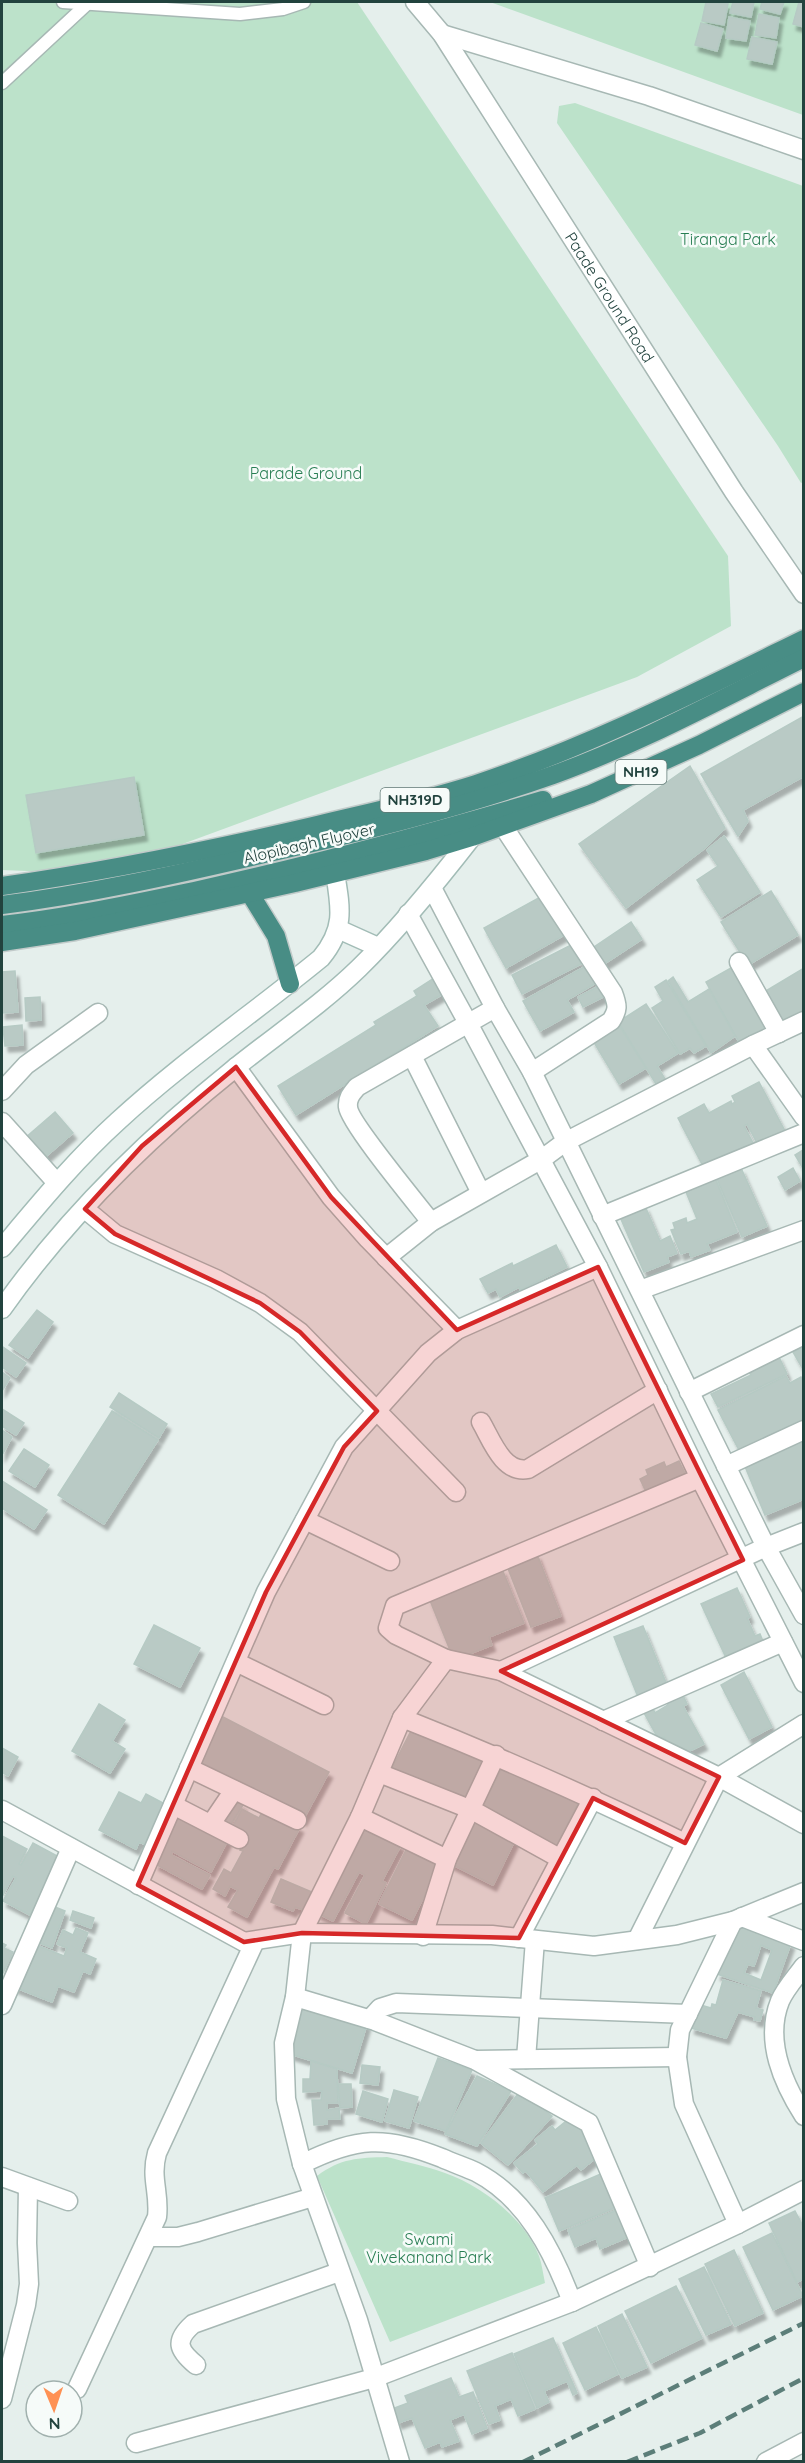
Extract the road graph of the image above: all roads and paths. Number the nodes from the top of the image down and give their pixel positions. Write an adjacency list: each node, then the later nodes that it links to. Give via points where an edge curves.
1 (63, 2): 4 (lane)
2 (304, 2): 4 (lane, via 283,9 240,14)
3 (415, 2): 5 (street, Paade Ground Road)
4 (87, 4): 6 (lane)
5 (442, 34): 7 (street, via 649,96); 8 (street, Paade Ground Road, via 734,492)
6 (2, 83)
7 (804, 150)
8 (804, 594)
9 (804, 639): 16 (highway, NH319D, via 583,745 475,784 220,847)
10 (804, 658): 19 (highway, Alopibagh Flyover, via 635,741 554,775 454,808 145,881)
11 (804, 680): 21 (highway, Alopibagh Flyover, via 564,793 442,830 262,876 108,909)
12 (804, 692): 13 (highway, NH19, via 623,780)
13 (503, 826): 14 (highway, NH19); 35 (street, via 613,993 618,1011 611,1022)
14 (472, 837): 15 (highway); 17 (street)
15 (335, 873): 18 (highway); 22 (street, via 341,909)
16 (2, 886)
17 (432, 888): 20 (street); 27 (street)
18 (249, 892): 23 (highway, via 75,931); 26 (highway, via 276,936)
19 (2, 905)
20 (408, 914): 24 (street); 30 (street)
21 (2, 925)
22 (338, 929): 24 (street); 26 (street, via 321,958)
23 (2, 942)
24 (378, 947): 34 (street, via 280,1036)
25 (739, 962): 31 (street)
26 (290, 984): 42 (street, via 214,1040 118,1121)
27 (495, 1008): 30 (street); 35 (street)
28 (98, 1014): 36 (street, via 26,1065)
29 (804, 1022): 31 (street)
30 (468, 1023): 33 (street); 41 (street)
31 (779, 1033): 32 (street)
32 (753, 1045): 37 (street); 40 (street)
33 (412, 1056): 43 (street); 46 (street, via 357,1087 350,1095 348,1111)
34 (236, 1067): 44 (street, via 142,1146); 49 (street, via 331,1197)
35 (532, 1072): 40 (street)
36 (2, 1091)
37 (804, 1117)
38 (2, 1122): 42 (street)
39 (804, 1133): 45 (street)
40 (565, 1143): 41 (street); 45 (street)
41 (542, 1160): 43 (street); 50 (street)
42 (57, 1183): 48 (street)
43 (482, 1193): 46 (street)
44 (85, 1209): 52 (street, via 28,1272); 57 (street, via 115,1234 260,1303 300,1332)
45 (602, 1216): 51 (street)
46 (431, 1221): 49 (street)
47 (804, 1230): 51 (street)
48 (2, 1248)
49 (386, 1258): 53 (street)
50 (598, 1267): 53 (street); 55 (street)
51 (640, 1290): 56 (street)
52 (2, 1310)
53 (457, 1330): 57 (street, via 428,1353)
54 (804, 1335): 56 (street)
55 (658, 1390): 58 (street, via 528,1469 513,1467 502,1458); 61 (street)
56 (688, 1392): 60 (street)
57 (377, 1411): 62 (street); 63 (street, via 344,1447)
58 (481, 1422)
59 (804, 1430): 60 (street)
60 (726, 1466): 65 (street)
61 (700, 1478): 66 (street); 70 (street, via 395,1606 388,1628)
62 (456, 1492)
63 (305, 1520): 67 (street); 71 (street, via 266,1592)
64 (804, 1532): 65 (street)
65 (766, 1547): 66 (street); 68 (street)
66 (743, 1560): 69 (street); 72 (street)
67 (390, 1561)
68 (804, 1616)
69 (783, 1642): 73 (street); 76 (street)
70 (446, 1659): 72 (street); 75 (street)
71 (236, 1662): 74 (street); 79 (street)
72 (501, 1671): 76 (street)
73 (804, 1683)
74 (324, 1705)
75 (402, 1718): 78 (street); 80 (street)
76 (603, 1721): 81 (street)
77 (804, 1724): 81 (street)
78 (496, 1755): 83 (street); 85 (street)
79 (189, 1768): 82 (street); 84 (street)
80 (379, 1773): 85 (street); 87 (street)
81 (719, 1777): 90 (street); 92 (street)
82 (234, 1790): 88 (street); 89 (street)
83 (593, 1798): 92 (street); 95 (street)
84 (173, 1805): 89 (street); 96 (street)
85 (472, 1809): 94 (street); 95 (street)
86 (2, 1810): 93 (street)
87 (360, 1817): 94 (street); 99 (street)
88 (297, 1821)
89 (211, 1824): 91 (street)
90 (804, 1824)
91 (239, 1839)
92 (685, 1843): 102 (street)
93 (71, 1848): 96 (street); 106 (street)
94 (447, 1859): 100 (street)
95 (561, 1859): 101 (street)
96 (138, 1885): 103 (street, via 244,1942)
97 (804, 1892): 98 (street)
98 (738, 1919): 102 (street, via 677,1935); 104 (street); 109 (street)
99 (302, 1933): 100 (street); 103 (street); 107 (street)
100 (423, 1936): 101 (street)
101 (527, 1939): 102 (street, via 594,1946); 108 (street)
102 (638, 1940)
103 (255, 1941): 122 (street, via 157,2153 153,2169 159,2207)
104 (804, 1941)
105 (804, 1966): 114 (street, via 780,2002 775,2025 780,2074)
106 (3, 1997)
107 (295, 1997): 110 (street); 115 (street, via 284,2043 285,2088)
108 (530, 2010): 109 (street); 110 (street, via 396,2003 380,2008); 112 (street)
109 (688, 2014): 111 (street, via 680,2030)
110 (370, 2019): 113 (street)
111 (677, 2057): 112 (street); 121 (street, via 684,2104)
112 (526, 2059): 113 (street)
113 (475, 2060): 123 (street, via 589,2123)
114 (804, 2116)
115 (302, 2164): 119 (street); 125 (street, via 333,2148 356,2142 382,2143 411,2146 477,2172 515,2202 541,2234)
116 (2, 2176): 117 (street)
117 (28, 2187): 120 (street); 129 (street, via 29,2284)
118 (804, 2190): 121 (street)
119 (313, 2197): 122 (street, via 178,2237); 124 (street)
120 (68, 2201)
121 (738, 2224): 123 (street)
122 (150, 2237): 128 (street)
123 (650, 2267): 125 (street)
124 (339, 2272): 126 (street, via 193,2324 180,2342 185,2356); 127 (street)
125 (572, 2302): 127 (street)
126 (196, 2365)
127 (374, 2378): 131 (street); 132 (street)
128 (82, 2379)
129 (2, 2399)
130 (804, 2442): 133 (street)
131 (136, 2443)
132 (400, 2462)
133 (766, 2462)

